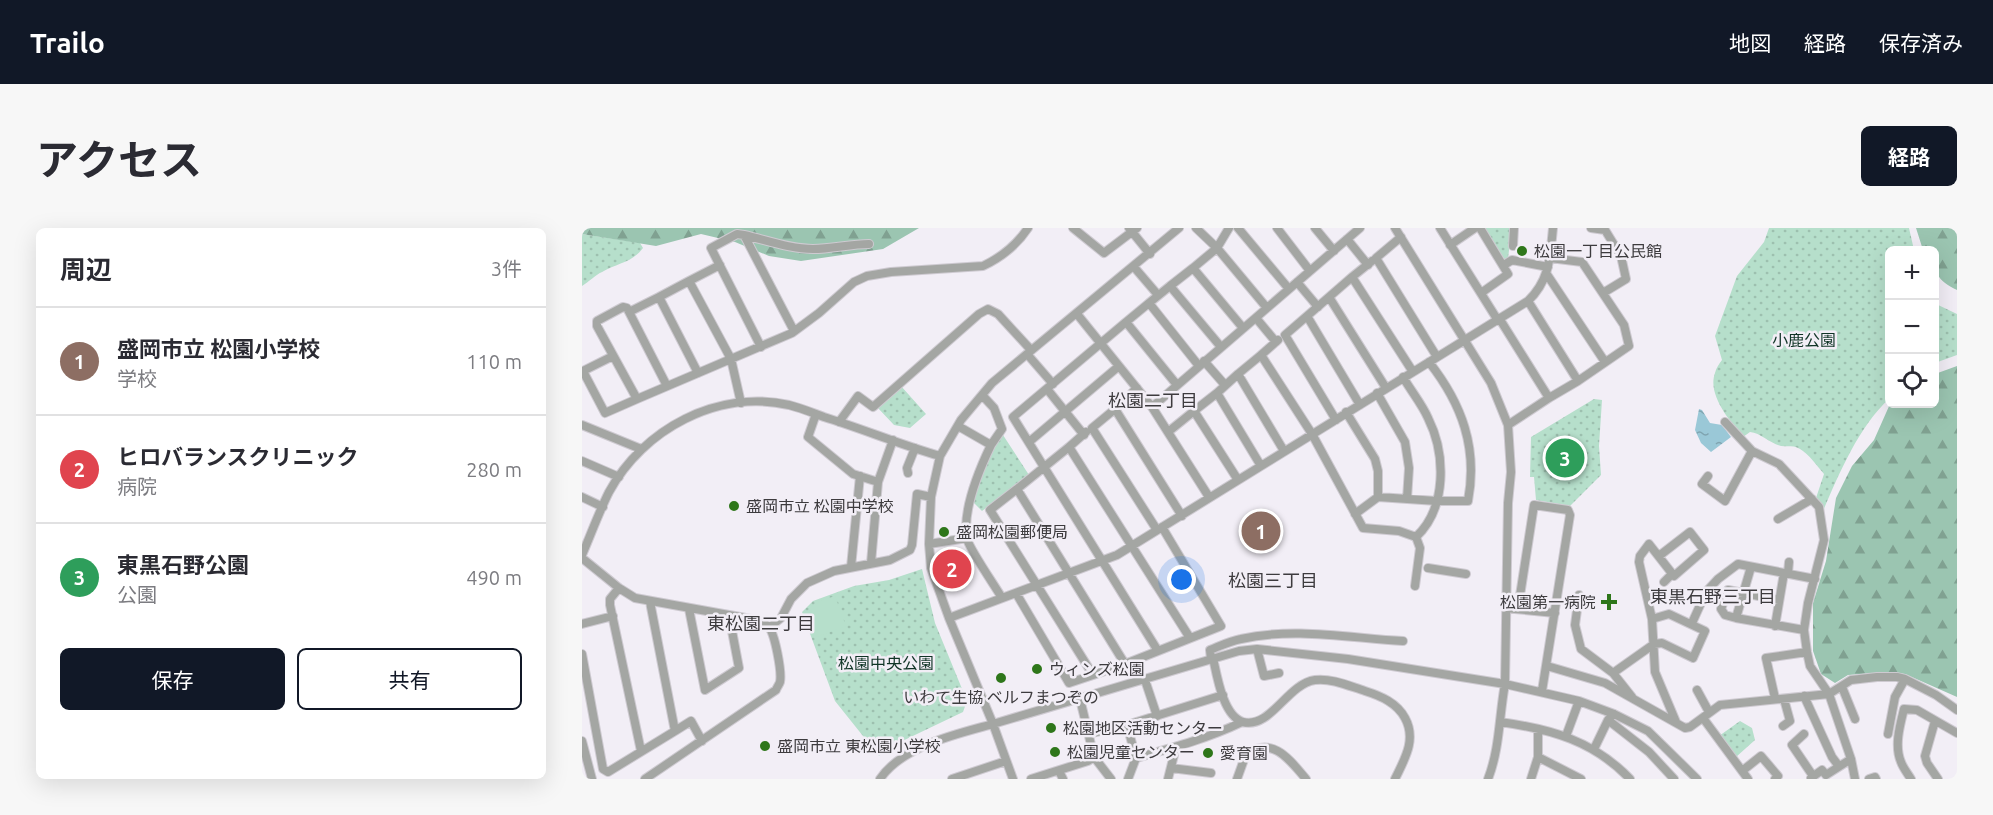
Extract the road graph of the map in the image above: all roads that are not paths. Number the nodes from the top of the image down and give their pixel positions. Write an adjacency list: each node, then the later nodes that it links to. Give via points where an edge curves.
1 (1028, 228): 57 (street, via 1013,247 983,266 877,274 854,282)
2 (1073, 228): 16 (street, via 1104,254)
3 (1179, 228): 26 (street)
4 (1196, 228): 24 (street)
5 (1229, 228): 24 (street)
6 (1238, 228): 40 (street)
7 (1277, 228): 35 (street)
8 (1315, 228): 25 (street)
9 (1395, 228): 19 (street)
10 (1440, 228): 22 (street)
11 (1474, 228): 22 (street)
12 (1480, 228): 31 (street)
13 (1515, 228): 23 (street)
14 (1553, 228): 28 (street)
15 (1591, 228): 41 (street, via 1605,230 1621,256 1626,279)
16 (1133, 229): 26 (street)
17 (1356, 229): 20 (street)
18 (744, 235): 21 (street, via 814,249); 30 (street, via 737,234 711,248); 57 (street)
19 (1401, 237): 27 (street); 59 (street)
20 (1347, 239): 25 (street); 29 (street)
21 (869, 244)
22 (1450, 244): 42 (street)
23 (1512, 246)
24 (1217, 248): 33 (street); 49 (street)
25 (1334, 251): 35 (street)
26 (1150, 254): 32 (street)
27 (1376, 258): 29 (street); 67 (street)
28 (1550, 258): 34 (street); 41 (street, via 1582,262)
29 (1368, 264): 36 (street)
30 (720, 265): 37 (street); 62 (street)
31 (1504, 265): 34 (street, via 1512,260); 42 (street, via 1508,274)
32 (1134, 267): 43 (street); 51 (street)
33 (1193, 268): 39 (street); 56 (street)
34 (1547, 270): 46 (street, via 1540,289); 70 (street)
35 (1310, 271): 38 (street)
36 (1352, 277): 45 (street); 73 (street)
37 (689, 281): 44 (street); 68 (street)
38 (1297, 282): 40 (street); 48 (street)
39 (1170, 286): 43 (street); 63 (street)
40 (1289, 289): 49 (street)
41 (1604, 293): 70 (street, via 1624,325 1629,346)
42 (1481, 294): 54 (street)
43 (1158, 295): 47 (street)
44 (660, 297): 50 (street); 74 (street)
45 (1329, 297): 48 (street); 84 (street)
46 (1528, 301): 54 (street); 78 (street)
47 (1149, 303): 55 (street); 71 (street)
48 (1318, 307): 52 (street)
49 (1267, 308): 53 (street)
50 (629, 312): 66 (street, via 623,307 597,321); 81 (street)
51 (1077, 314): 61 (street); 64 (street)
52 (1307, 316): 58 (street); 91 (street)
53 (1256, 318): 56 (street); 60 (street)
54 (1498, 318): 59 (street); 88 (street)
55 (1126, 322): 61 (street); 79 (street)
56 (1243, 328): 63 (street)
57 (794, 331): 62 (street)
58 (1285, 335): 60 (street); 99 (street)
59 (1464, 341): 67 (street); 105 (street, via 1491,383)
60 (1276, 342): 65 (street)
61 (1101, 343): 72 (street); 82 (street)
62 (761, 347): 68 (street)
63 (1221, 347): 71 (street)
64 (1029, 352): 82 (street); 87 (street); 100 (street, via 998,314 988,309 873,407 858,396)
65 (1261, 355): 75 (street); 108 (street)
66 (613, 356): 77 (street, via 583,371); 89 (street)
67 (1437, 357): 69 (street)
68 (731, 359): 74 (street); 90 (street)
69 (1429, 362): 73 (street); 135 (street, via 1465,424 1471,453 1468,501)
70 (1605, 362): 78 (street)
71 (1202, 363): 79 (street); 80 (street)
72 (1119, 366): 83 (street); 95 (street)
73 (1413, 372): 76 (street)
74 (698, 373): 81 (street)
75 (1238, 374): 80 (street); 116 (street)
76 (1403, 378): 84 (street); 135 (street, via 1428,416 1437,438)
77 (585, 381): 89 (street, via 605,413)
78 (1578, 381): 88 (street)
79 (1177, 385): 92 (street)
80 (1225, 385): 85 (street)
81 (667, 386): 89 (street)
82 (1050, 386): 95 (street); 98 (street)
83 (1137, 388): 92 (street); 93 (street)
84 (1386, 388): 86 (street)
85 (1216, 393): 94 (street); 121 (street)
86 (1377, 393): 91 (street); 133 (street, via 1405,442 1409,468)
87 (982, 394): 102 (street); 104 (street)
88 (1549, 398): 105 (street)
89 (637, 399)
90 (741, 403): 97 (street, via 789,405); 115 (street, via 694,414)
91 (1360, 405): 96 (street)
92 (1152, 407): 107 (street)
93 (1115, 409): 106 (street); 138 (street)
94 (1194, 411): 107 (street); 126 (street)
95 (1065, 412): 109 (street); 111 (street)
96 (1346, 412): 99 (street); 132 (street, via 1375,459)
97 (816, 414): 100 (street); 123 (street, via 808,437)
98 (1013, 417): 102 (street); 111 (street)
99 (1336, 420): 108 (street)
100 (839, 422): 110 (street)
101 (1725, 422): 117 (street)
102 (1000, 423): 112 (street, via 1002,429)
103 (582, 425): 115 (street)
104 (958, 426): 112 (street); 118 (street)
105 (1508, 426): 169 (street)
106 (1092, 428): 109 (street); 140 (street)
107 (1168, 432): 131 (street)
108 (1312, 434): 116 (street); 137 (street)
109 (1084, 435): 113 (street)
110 (893, 440): 114 (street); 127 (street)
111 (1029, 442): 120 (street)
112 (991, 446): 143 (street, via 972,492)
113 (1069, 447): 120 (street); 145 (street)
114 (915, 448): 118 (street); 122 (street)
115 (641, 449): 125 (street)
116 (1284, 451): 121 (street)
117 (1752, 451): 124 (street, via 1725,501 1702,484); 134 (street, via 1779,464)
118 (940, 456): 130 (street)
119 (582, 460): 125 (street)
120 (1044, 466): 128 (street); 148 (street)
121 (1261, 466): 126 (street)
122 (908, 473)
123 (860, 476): 127 (street); 151 (street)
124 (1708, 476)
125 (619, 477): 136 (street)
126 (1238, 480): 131 (street)
127 (878, 482): 150 (street)
128 (1017, 489): 154 (street); 160 (street, via 990,510)
129 (582, 497): 136 (street)
130 (931, 497): 144 (street); 150 (street, via 917,494 910,550 890,560)
131 (1209, 497): 138 (street)
132 (1378, 497): 133 (street); 137 (street)
133 (1407, 499): 135 (street)
134 (1812, 500): 139 (street); 158 (street, via 1819,507 1824,540)
135 (1437, 501): 142 (street, via 1427,526)
136 (603, 507): 141 (street)
137 (1355, 514): 142 (street, via 1363,528 1399,531)
138 (1182, 516): 140 (street)
139 (1778, 519)
140 (1160, 529): 145 (street); 182 (street, via 1221,626)
141 (586, 537): 147 (street)
142 (1416, 537): 161 (street, via 1420,548)
143 (967, 538): 144 (street); 166 (street)
144 (929, 544): 174 (street, via 931,568)
145 (1132, 546): 148 (street); 182 (street)
146 (1659, 556): 157 (street); 157 (street, via 1690,532 1704,550); 176 (street, via 1649,544 1639,562)
147 (582, 557): 162 (street)
148 (1102, 560): 154 (street); 186 (street)
149 (1789, 562): 155 (street)
150 (871, 563): 151 (street)
151 (851, 567): 180 (street, via 807,583)
152 (1751, 567): 155 (street); 164 (street); 178 (street, via 1738,564 1718,579 1706,592)
153 (1428, 568): 156 (street)
154 (1070, 573): 160 (street); 190 (street)
155 (1786, 573): 158 (street); 167 (street)
156 (1466, 574)
157 (1672, 574): 159 (street)
158 (1815, 579): 181 (street)
159 (1664, 582)
160 (1036, 586): 163 (street); 194 (street)
161 (1415, 586)
162 (619, 588): 168 (street); 173 (street, via 610,599)
163 (1016, 593): 166 (street); 194 (street, via 1069,683)
164 (1743, 593): 167 (street); 175 (street); 175 (street, via 1728,590 1721,609 1725,615)
165 (1579, 595): 193 (street, via 1575,625 1581,649)
166 (1002, 598): 174 (street)
167 (1779, 600): 179 (street)
168 (650, 602): 170 (street); 221 (street)
169 (1511, 608): 171 (street); 171 (street, via 1519,602 1534,505 1545,505 1568,510 1570,515); 197 (street)
170 (689, 609): 172 (street); 172 (street, via 705,690 739,668)
171 (1555, 613): 191 (street)
172 (729, 615): 180 (street)
173 (613, 616): 177 (street); 231 (street)
174 (949, 618): 217 (street)
175 (1736, 618): 179 (street)
176 (1652, 619): 178 (street, via 1669,614); 184 (street)
177 (582, 624)
178 (1692, 624): 184 (street, via 1705,631 1693,658 1662,643)
179 (1775, 626): 181 (street)
180 (770, 627): 228 (street, via 780,672 776,690)
181 (1804, 630): 187 (street)
182 (1190, 638): 186 (street)
183 (1403, 641): 189 (street, via 1306,633 1270,635 1239,639 1210,650)
184 (1654, 644): 193 (street); 216 (street, via 1655,672)
185 (1257, 649): 189 (street); 192 (street, via 1264,676); 197 (street)
186 (1158, 651): 190 (street)
187 (1807, 652): 201 (street, via 1810,666); 206 (street, via 1766,658)
188 (582, 654): 231 (street, via 603,770 608,772)
189 (1212, 658): 196 (street); 202 (street)
190 (1125, 664): 194 (street)
191 (1547, 666): 200 (street); 204 (street, via 1605,683)
192 (1279, 673)
193 (1613, 674): 204 (street)
194 (1093, 675)
195 (1905, 679): 198 (street, via 1851,680); 208 (street); 225 (street, via 1895,697)
196 (1145, 680): 205 (street); 210 (street)
197 (1505, 684): 200 (street); 215 (street)
198 (1842, 687): 201 (street); 212 (street)
199 (1697, 690): 209 (street)
200 (1542, 692): 207 (street)
201 (1829, 694): 203 (street); 235 (street)
202 (1223, 695): 210 (street); 214 (street, via 1229,712)
203 (1804, 696): 206 (street); 237 (street)
204 (1633, 698): 216 (street)
205 (1080, 699): 217 (street); 223 (street)
206 (1779, 699): 209 (street, via 1720,705); 219 (street, via 1790,721)
207 (1579, 700): 211 (street); 226 (street)
208 (1957, 710)
209 (1706, 715): 216 (street, via 1685,728); 240 (street)
210 (1157, 716): 218 (street)
211 (1611, 717): 230 (street); 260 (street); 261 (street, via 1648,731)
212 (1855, 719)
213 (1935, 721): 222 (street); 267 (street, via 1917,710 1904,709 1898,749); 268 (street, via 1925,756)
214 (1242, 722): 229 (street); 255 (street, via 1262,720 1294,689 1316,680 1339,682 1376,694 1397,707 1410,733 1409,749)
215 (1500, 722): 220 (street); 256 (street)
216 (1676, 722)
217 (993, 724): 236 (street); 243 (street, via 931,742 895,764)
218 (1127, 725): 223 (street); 233 (street)
219 (1783, 726)
220 (1538, 729): 226 (street); 234 (street)
221 (675, 731): 228 (street, via 691,722); 231 (street)
222 (1957, 733)
223 (1088, 734): 232 (street)
224 (1804, 734): 245 (street, via 1792,745)
225 (1888, 734)
226 (1566, 736): 230 (street)
227 (582, 741): 246 (street)
228 (702, 741): 247 (street)
229 (1176, 747): 233 (street); 238 (street)
230 (1594, 749): 259 (street)
231 (641, 751)
232 (1094, 757): 239 (street); 252 (street)
233 (1136, 758): 242 (street)
234 (1538, 758): 257 (street); 258 (street)
235 (1851, 759): 237 (street); 264 (street)
236 (1006, 761): 248 (street); 249 (street)
237 (1838, 765): 245 (street, via 1826,775 1822,770)
238 (1171, 768): 241 (street); 253 (street)
239 (1059, 771): 250 (street); 251 (street)
240 (1742, 771): 262 (street); 263 (street, via 1761,756 1778,776)
241 (1211, 773)
242 (1130, 775)
243 (884, 777)
244 (1302, 777): 254 (street, via 1276,749 1259,747 1246,754)
245 (1812, 777)
246 (592, 779)
247 (645, 779)
248 (952, 779)
249 (1013, 779)
250 (1031, 779)
251 (1063, 779)
252 (1112, 779)
253 (1168, 779)
254 (1238, 779)
255 (1395, 779)
256 (1488, 779)
257 (1531, 779)
258 (1581, 779)
259 (1630, 779)
260 (1674, 779)
261 (1697, 779)
262 (1748, 779)
263 (1775, 779)
264 (1855, 779)
265 (1869, 779): 266 (street)
266 (1876, 779)
267 (1911, 779)
268 (1938, 779)

